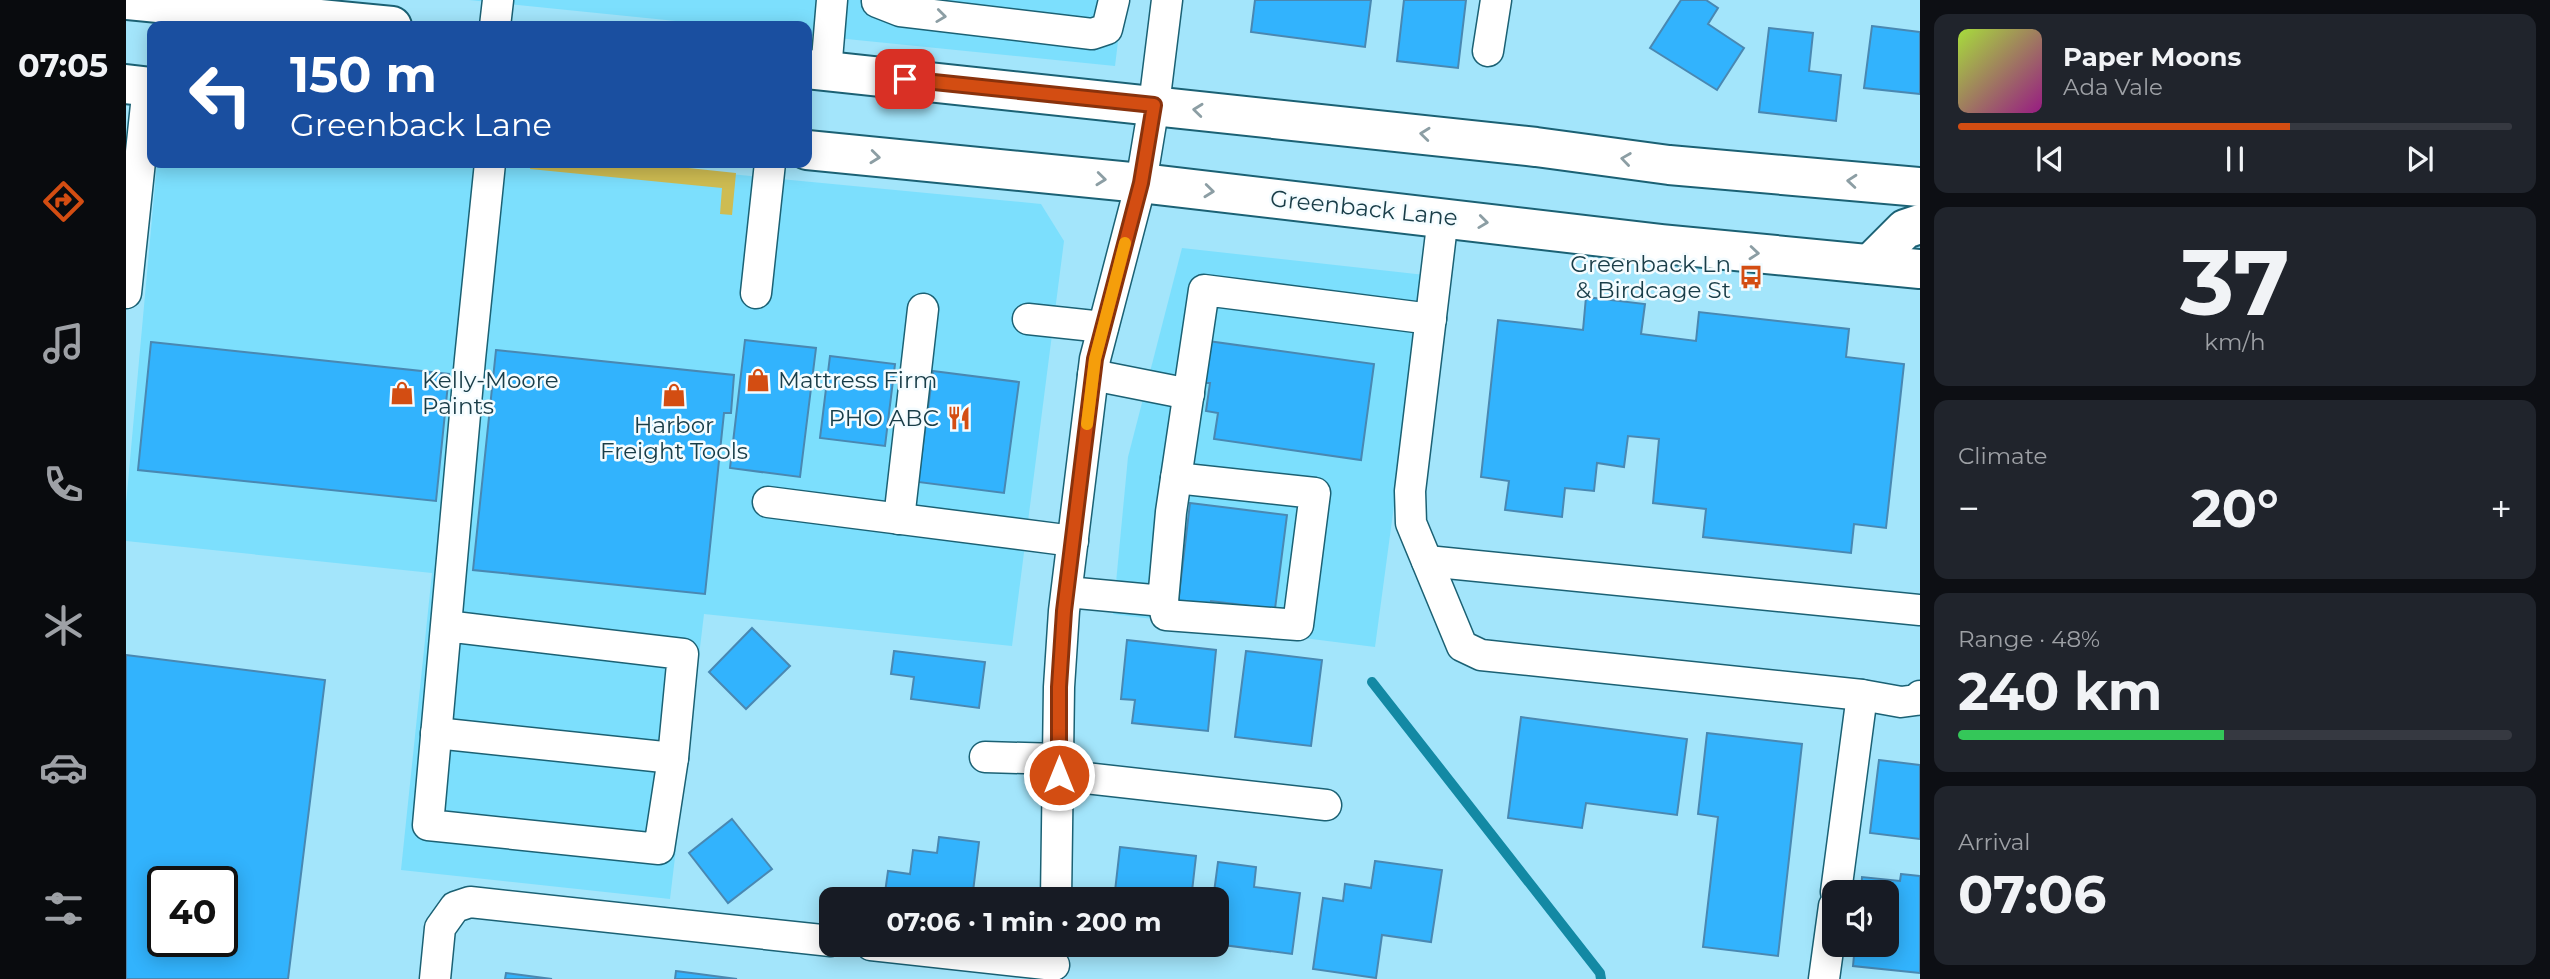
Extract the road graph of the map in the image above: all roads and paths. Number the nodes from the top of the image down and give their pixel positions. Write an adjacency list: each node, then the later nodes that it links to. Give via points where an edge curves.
1 (126, 0): 8 (main road)
2 (498, 0): 9 (street)
3 (832, 0): 11 (street)
4 (877, 0): 5 (street, one-way to 5, via 900,11 1092,34 1107,29)
5 (1114, 0)
6 (1167, 0): 13 (street)
7 (1496, 0): 10 (street)
8 (341, 21)
9 (496, 21)
10 (1488, 51)
11 (816, 70): 13 (main road)
12 (145, 85): 23 (street)
13 (1154, 105): 17 (street); 18 (main road, one-way to 13, via 1669,164)
14 (812, 150): 17 (main road, Greenback Lane, one-way to 17)
15 (490, 168): 39 (street)
16 (769, 168): 24 (street)
17 (1141, 183): 19 (main road, Greenback Lane, one-way to 19); 28 (street)
18 (1920, 187)
19 (1443, 217): 21 (main road, Greenback Lane, one-way to 21); 26 (street)
20 (1920, 224): 21 (main road, via 1905,229)
21 (1870, 264): 22 (main road, Greenback Lane)
22 (1920, 269)
23 (126, 293)
24 (757, 293)
25 (923, 309): 33 (street)
26 (1431, 318): 30 (street, via 1204,290); 35 (street, via 1410,491 1411,523)
27 (1028, 319): 28 (street)
28 (1103, 327): 29 (street)
29 (1093, 375): 30 (street); 34 (street)
30 (1189, 394): 31 (street)
31 (1176, 478): 37 (street); 37 (street, via 1315,493 1298,625 1166,615)
32 (768, 502): 33 (street)
33 (899, 519): 34 (street)
34 (1073, 541): 36 (street)
35 (1427, 561): 38 (street); 40 (street, via 1462,646 1481,655)
36 (1067, 592): 37 (street); 45 (street, via 1059,687)
37 (1163, 601)
38 (1920, 610)
39 (446, 626): 42 (street); 44 (street, via 683,654)
40 (1862, 695): 41 (street, via 1901,702); 47 (street)
41 (1920, 696)
42 (436, 733): 44 (street); 44 (street, via 428,825 659,849)
43 (985, 757): 45 (street)
44 (673, 758)
45 (1059, 767): 46 (street); 48 (street)
46 (1326, 805)
47 (1838, 880)
48 (1056, 887)
49 (819, 940): 53 (street, via 470,902 455,907 440,928)
50 (993, 957): 52 (street)
51 (1827, 957): 54 (street)
52 (1054, 963)
53 (435, 979)
54 (1824, 979)

